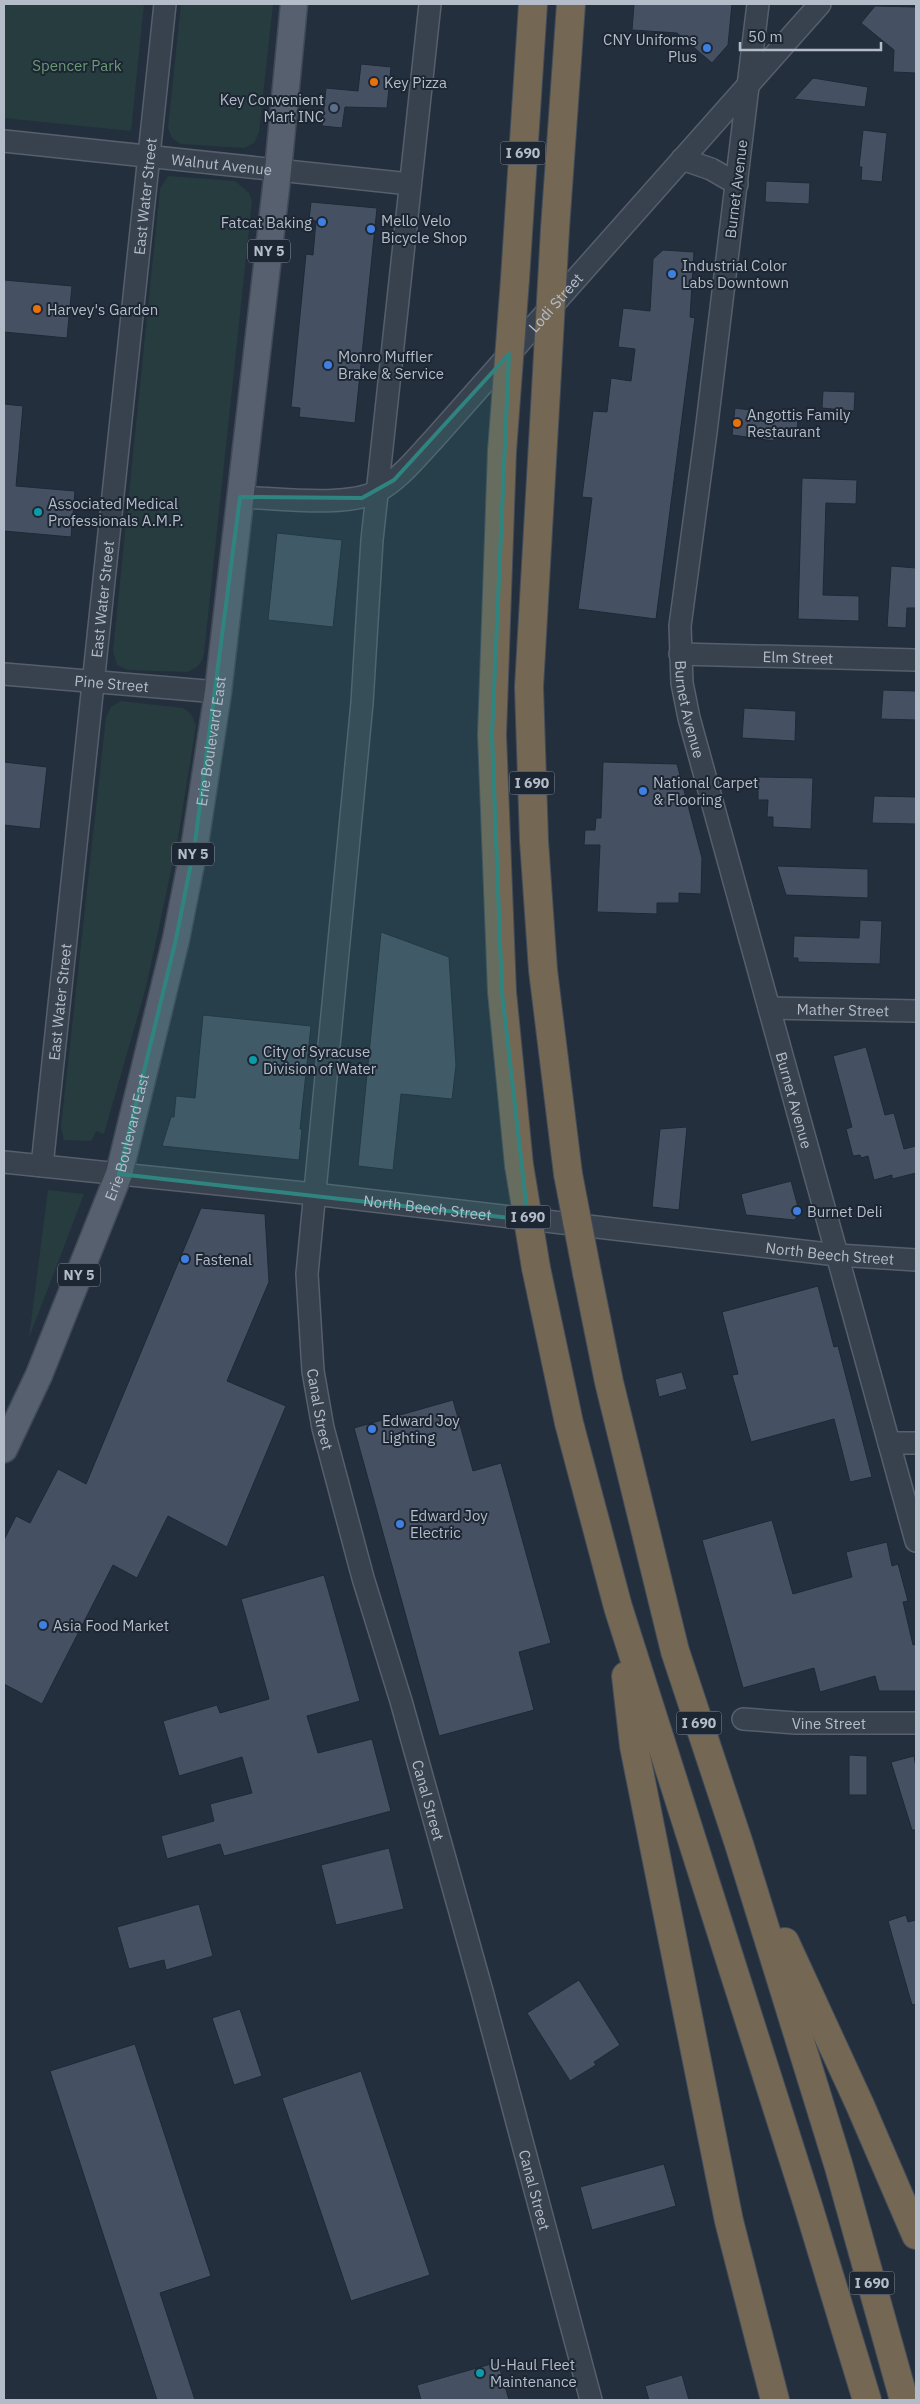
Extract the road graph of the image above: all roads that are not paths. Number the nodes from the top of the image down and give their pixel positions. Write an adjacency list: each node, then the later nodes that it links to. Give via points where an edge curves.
1 (165, 4): 10 (street, East Water Street)
2 (294, 4): 12 (main road, Erie Boulevard East / NY 5)
3 (430, 4): 13 (street, Canal Street)
4 (571, 4): 37 (highway, I 690, bridge, via 529,687 533,831 543,970 568,1174 608,1382 675,1651)
5 (758, 4): 8 (street, Burnet Avenue)
6 (820, 4): 8 (street, Lodi Street)
7 (530, 11): 34 (highway, I 690, bridge, via 502,451 492,735 502,992 519,1165 536,1268 569,1423)
8 (749, 84): 11 (street, Lodi Street); 14 (street, Burnet Avenue)
9 (4, 141): 10 (street, Walnut Avenue)
10 (149, 157): 12 (street, Walnut Avenue); 20 (street, East Water Street)
11 (682, 159): 14 (street, via 711,169); 15 (street, Lodi Street, via 434,439 394,480)
12 (278, 170): 13 (street, Walnut Avenue); 16 (main road, Erie Boulevard East / NY 5)
13 (410, 184): 15 (street, Canal Street)
14 (737, 184): 17 (street, Burnet Avenue, via 680,626)
15 (377, 492): 16 (street, Lodi Street, via 362,498 342,500); 27 (street, Canal Street, via 362,703)
16 (240, 497): 21 (main road, Erie Boulevard East / NY 5)
17 (680, 654): 18 (street, Elm Street); 22 (street, Burnet Avenue, via 689,718)
18 (916, 660)
19 (4, 674): 20 (street, Pine Street)
20 (94, 682): 21 (street, Pine Street); 25 (street, East Water Street)
21 (218, 692): 26 (main road, Erie Boulevard East / NY 5, via 195,843 176,939)
22 (769, 1008): 23 (street, Mather Street); 28 (street, Burnet Avenue)
23 (916, 1011)
24 (4, 1162): 25 (street, North Beech Street)
25 (42, 1166): 26 (street, North Beech Street)
26 (118, 1174): 27 (street, North Beech Street); 32 (main road, Erie Boulevard East / NY 5, via 39,1375)
27 (314, 1194): 28 (street, North Beech Street); 39 (street, Canal Street, via 306,1274 313,1371 323,1428 482,1991)
28 (837, 1255): 29 (street, North Beech Street); 30 (street, Burnet Avenue)
29 (916, 1260)
30 (889, 1443): 31 (street); 33 (street, Burnet Avenue)
31 (916, 1443)
32 (4, 1448)
33 (916, 1541)
34 (618, 1608): 40 (highway, via 636,1756 729,2221); 41 (highway, I 690, via 807,2202)
35 (743, 1718): 36 (street, Vine Street, via 796,1723)
36 (916, 1723)
37 (739, 1844): 38 (highway, via 860,2105); 42 (highway, I 690, via 839,2167)
38 (916, 2235)
39 (591, 2400)
40 (775, 2400)
41 (866, 2400)
42 (904, 2400)

